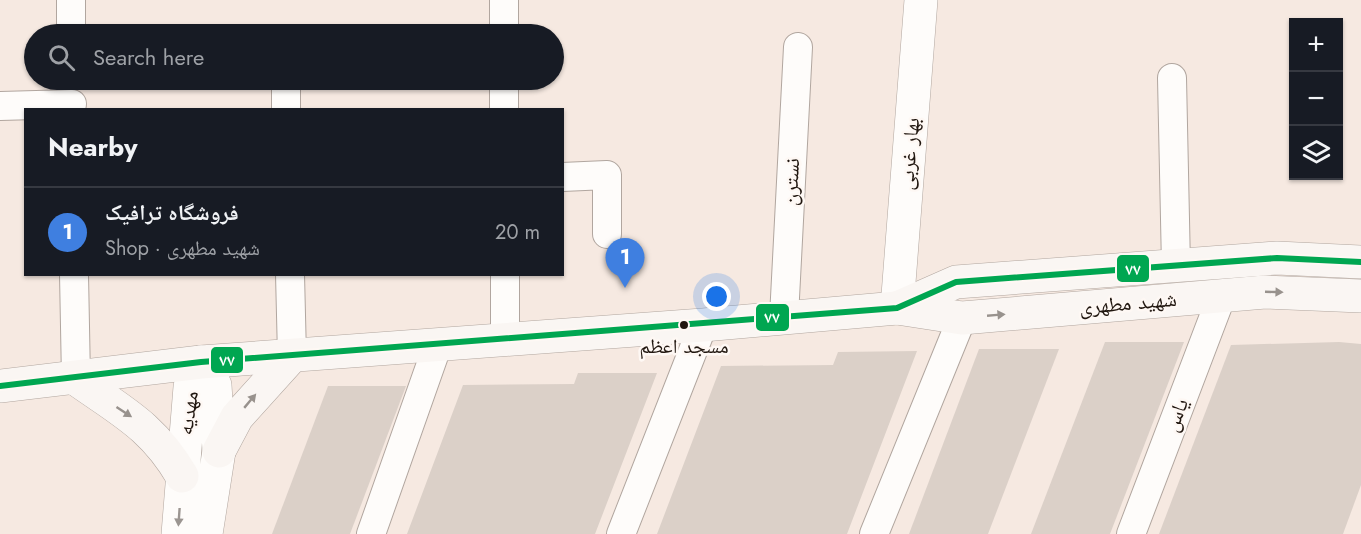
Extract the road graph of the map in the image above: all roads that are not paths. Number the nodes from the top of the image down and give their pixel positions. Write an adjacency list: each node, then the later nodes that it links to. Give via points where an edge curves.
1 (71, 0): 4 (street)
2 (504, 0): 5 (street)
3 (921, 0): 23 (street, بهار غربی)
4 (71, 24)
5 (504, 24)
6 (798, 47): 24 (street, نسترن)
7 (1172, 78): 17 (street)
8 (286, 90): 12 (street)
9 (504, 90): 13 (street)
10 (72, 98): 11 (street)
11 (0, 106)
12 (286, 108)
13 (504, 108)
14 (564, 177): 15 (street, via 607,175)
15 (607, 234)
16 (1361, 262): 17 (main road, شهید مطهری, via 1277,258)
17 (1176, 266): 23 (main road, شهید مطهری, via 956,282)
18 (74, 276): 31 (street)
19 (290, 276): 29 (street)
20 (505, 276): 27 (street)
21 (1222, 295): 22 (main road, شهید مطهری, one-way to 22, via 1265,291); 25 (main road, شهید مطهری, one-way to 21); 40 (street, یاس)
22 (1361, 296)
23 (897, 308): 24 (main road, شهید مطهری); 25 (main road, شهید مطهری)
24 (784, 317): 26 (main road, شهید مطهری)
25 (962, 318): 39 (street)
26 (703, 325): 27 (main road, شهید مطهری); 38 (street)
27 (505, 338): 28 (main road, شهید مطهری)
28 (438, 344): 29 (main road, شهید مطهری); 37 (street)
29 (292, 356): 30 (main road, شهید مطهری); 33 (main road, one-way to 29, via 237,417)
30 (201, 362): 31 (main road, شهید مطهری); 33 (street, مهدیه, via 215,385); 34 (street, مهدیه, via 189,387)
31 (76, 379): 32 (main road, شهید مطهری); 34 (main road, one-way to 34, via 158,439)
32 (0, 386)
33 (219, 451): 36 (street, مهدیه)
34 (183, 476): 35 (street, مهدیه, one-way to 35)
35 (178, 534)
36 (206, 534)
37 (371, 534)
38 (621, 534)
39 (874, 534)
40 (1131, 534)

